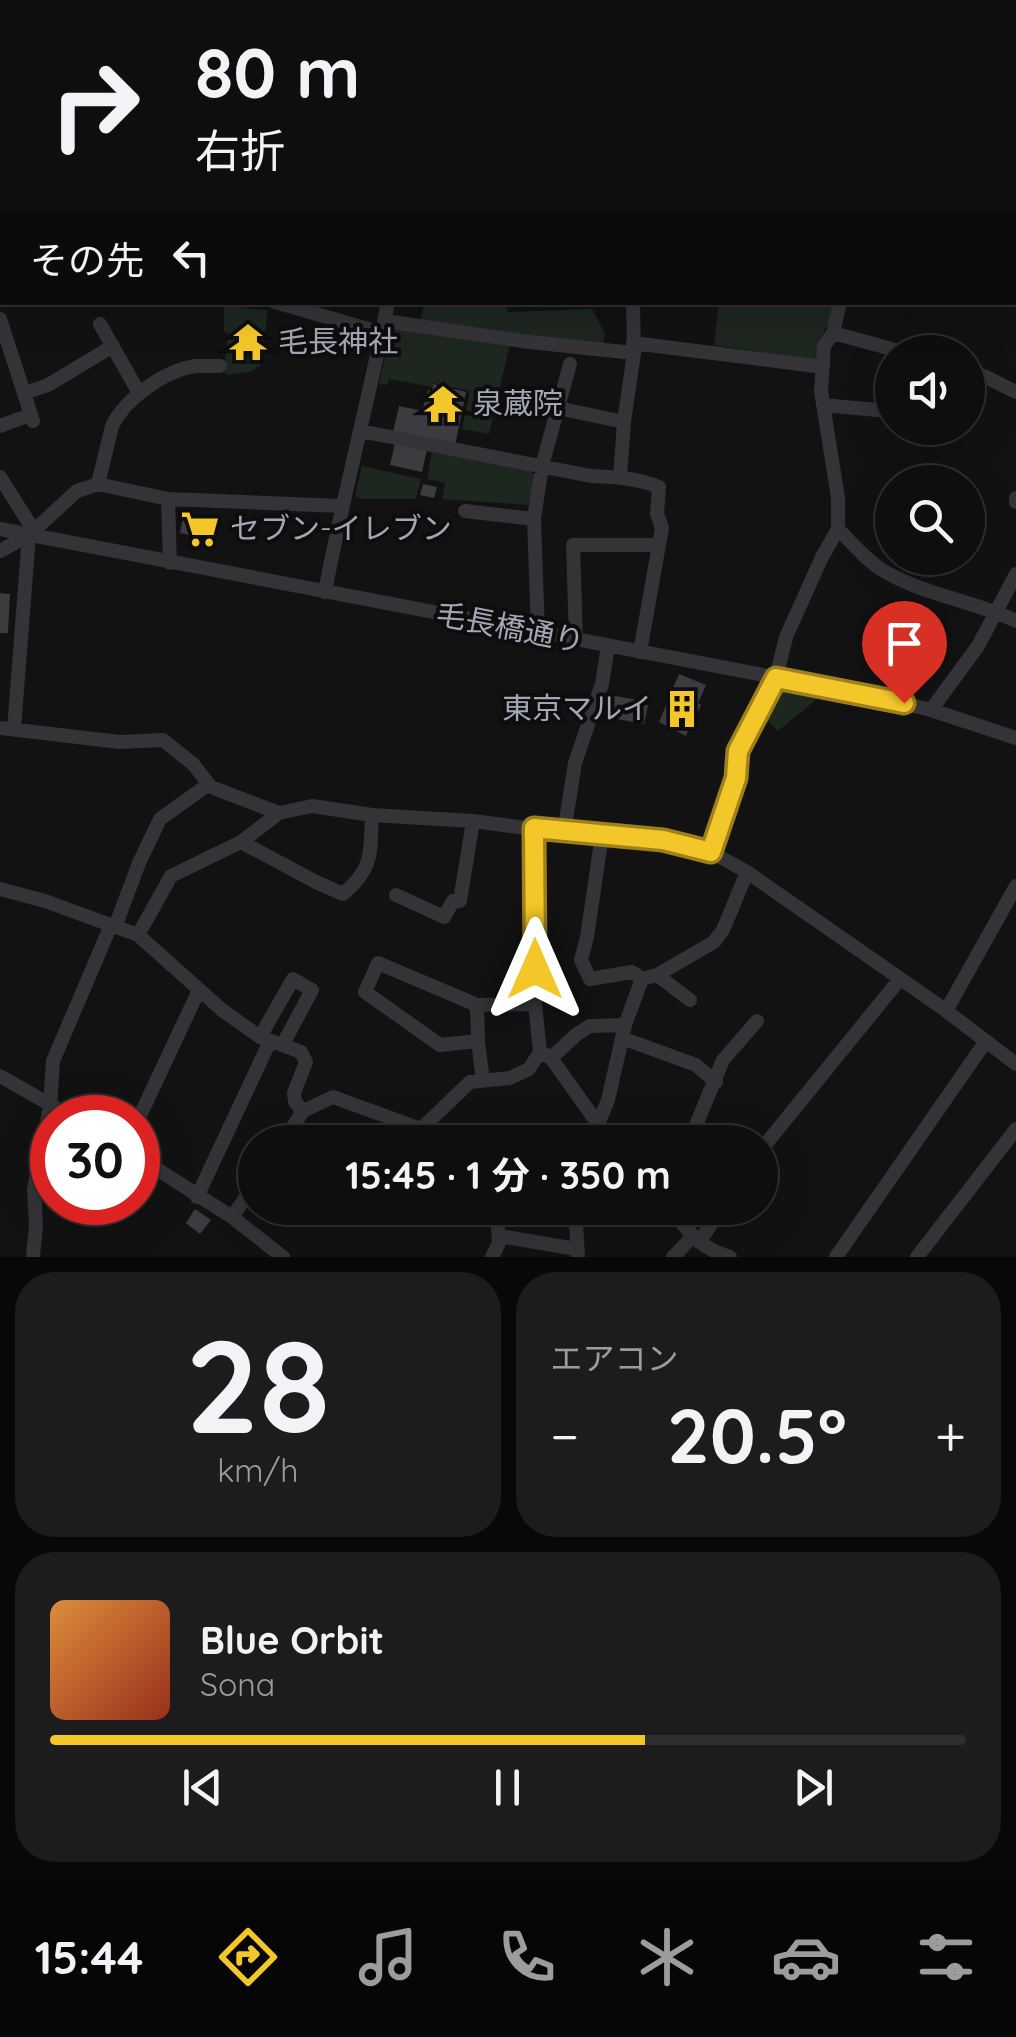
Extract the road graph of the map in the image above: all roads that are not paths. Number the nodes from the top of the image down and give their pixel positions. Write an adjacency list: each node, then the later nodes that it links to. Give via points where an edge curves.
1 (288, 305): 7 (street)
2 (387, 305): 7 (street)
3 (633, 305): 12 (street)
4 (839, 305): 8 (street)
5 (0, 319): 9 (street)
6 (100, 324): 10 (street)
7 (383, 327): 12 (street); 26 (street)
8 (833, 333): 11 (street); 15 (street)
9 (4, 342): 17 (street)
10 (113, 346): 17 (street); 18 (street)
11 (875, 346)
12 (634, 348): 15 (street); 24 (street)
13 (570, 364): 22 (street)
14 (220, 366): 18 (street, via 192,366)
15 (822, 367): 21 (street)
16 (985, 377): 19 (street)
17 (25, 392): 25 (street, via 32,418)
18 (139, 392): 30 (street, via 115,419)
19 (1016, 392)
20 (524, 401): 22 (street)
21 (823, 406): 23 (street); 36 (street)
22 (556, 407): 24 (street); 27 (street)
23 (875, 411)
24 (624, 422): 29 (street)
25 (0, 426)
26 (360, 431): 27 (street); 32 (street)
27 (542, 466): 29 (street); 34 (street)
28 (0, 477): 37 (street)
29 (620, 477): 38 (street, via 659,487)
30 (98, 484): 31 (street); 37 (street, via 76,491)
31 (168, 499): 32 (street); 40 (street)
32 (341, 506): 42 (street)
33 (466, 511): 34 (street)
34 (534, 519): 45 (street)
35 (0, 529): 37 (street, 毛長橋通り)
36 (838, 529): 43 (street, via 880,569); 49 (street, via 786,637)
37 (32, 533): 39 (street); 40 (street, 毛長橋通り); 51 (street)
38 (658, 545): 46 (street, via 573,545); 48 (street)
39 (0, 551)
40 (170, 564): 42 (street, 毛長橋通り)
41 (1016, 574): 43 (street)
42 (325, 592): 45 (street, 毛長橋通り)
43 (996, 612): 44 (street); 50 (street)
44 (1016, 621)
45 (538, 633): 46 (street, 毛長橋通り)
46 (576, 640): 47 (street, 毛長橋通り)
47 (608, 646): 48 (street, 毛長橋通り); 58 (street, via 575,763)
48 (640, 652): 49 (street, 毛長橋通り)
49 (776, 678): 50 (street, 毛長橋通り); 61 (street, via 738,751 736,778)
50 (932, 710): 52 (street, 毛長橋通り)
51 (7, 728): 53 (street, via 120,742 163,740)
52 (1016, 738)
53 (208, 784): 54 (street); 66 (street, via 160,820)
54 (279, 813): 55 (street, via 312,806); 60 (street)
55 (372, 816): 56 (street); 60 (street, via 370,858 361,879 343,894)
56 (473, 820): 57 (street); 65 (street, via 460,901 444,917)
57 (534, 828): 58 (street); 72 (street)
58 (564, 832): 59 (street)
59 (602, 835): 61 (street); 68 (street, via 581,960 590,979 632,972)
60 (241, 842): 67 (street, via 171,876)
61 (711, 852): 62 (street)
62 (747, 872): 68 (street, via 714,942); 69 (street)
63 (1016, 886): 74 (street)
64 (0, 890): 66 (street)
65 (396, 895)
66 (113, 926): 67 (street); 86 (street, via 53,1061)
67 (138, 936): 70 (street)
68 (650, 978): 71 (street); 76 (street)
69 (900, 979): 74 (street); 94 (street)
70 (199, 990): 77 (street); 87 (street)
71 (690, 1000)
72 (535, 1004): 73 (street); 80 (street)
73 (477, 1006): 79 (street); 79 (street, via 378,963 365,992 440,1045)
74 (946, 1011): 78 (street)
75 (757, 1021): 84 (street, via 723,1060)
76 (624, 1031): 80 (street, via 590,1026); 84 (street, via 696,1065); 89 (street)
77 (271, 1041): 88 (street, via 301,1052 306,1062 294,1093); 97 (street)
78 (986, 1041): 81 (street); 114 (street)
79 (478, 1042): 83 (street)
80 (546, 1055): 83 (street, via 510,1078); 89 (street)
81 (1016, 1064)
82 (0, 1076): 85 (street)
83 (483, 1081): 92 (street, via 470,1082)
84 (716, 1082): 93 (street)
85 (32, 1095)
86 (51, 1095)
87 (150, 1095)
88 (303, 1111): 90 (street); 91 (street, via 333,1097)
89 (598, 1124)
90 (294, 1125)
91 (405, 1125)
92 (425, 1125)
93 (697, 1125)
94 (778, 1129)
95 (1016, 1129): 115 (street)
96 (160, 1171): 97 (street)
97 (197, 1196): 99 (street)
98 (238, 1208): 99 (street)
99 (232, 1217): 110 (street)
100 (36, 1225): 109 (street)
101 (496, 1225): 106 (street)
102 (502, 1225): 106 (street)
103 (576, 1225): 108 (street)
104 (684, 1225): 107 (street)
105 (708, 1225): 107 (street)
106 (498, 1230): 108 (street); 111 (street)
107 (696, 1239): 112 (street); 113 (street)
108 (578, 1253)
109 (32, 1257)
110 (283, 1257)
111 (492, 1257)
112 (673, 1257)
113 (730, 1257)
114 (836, 1257)
115 (917, 1257)

